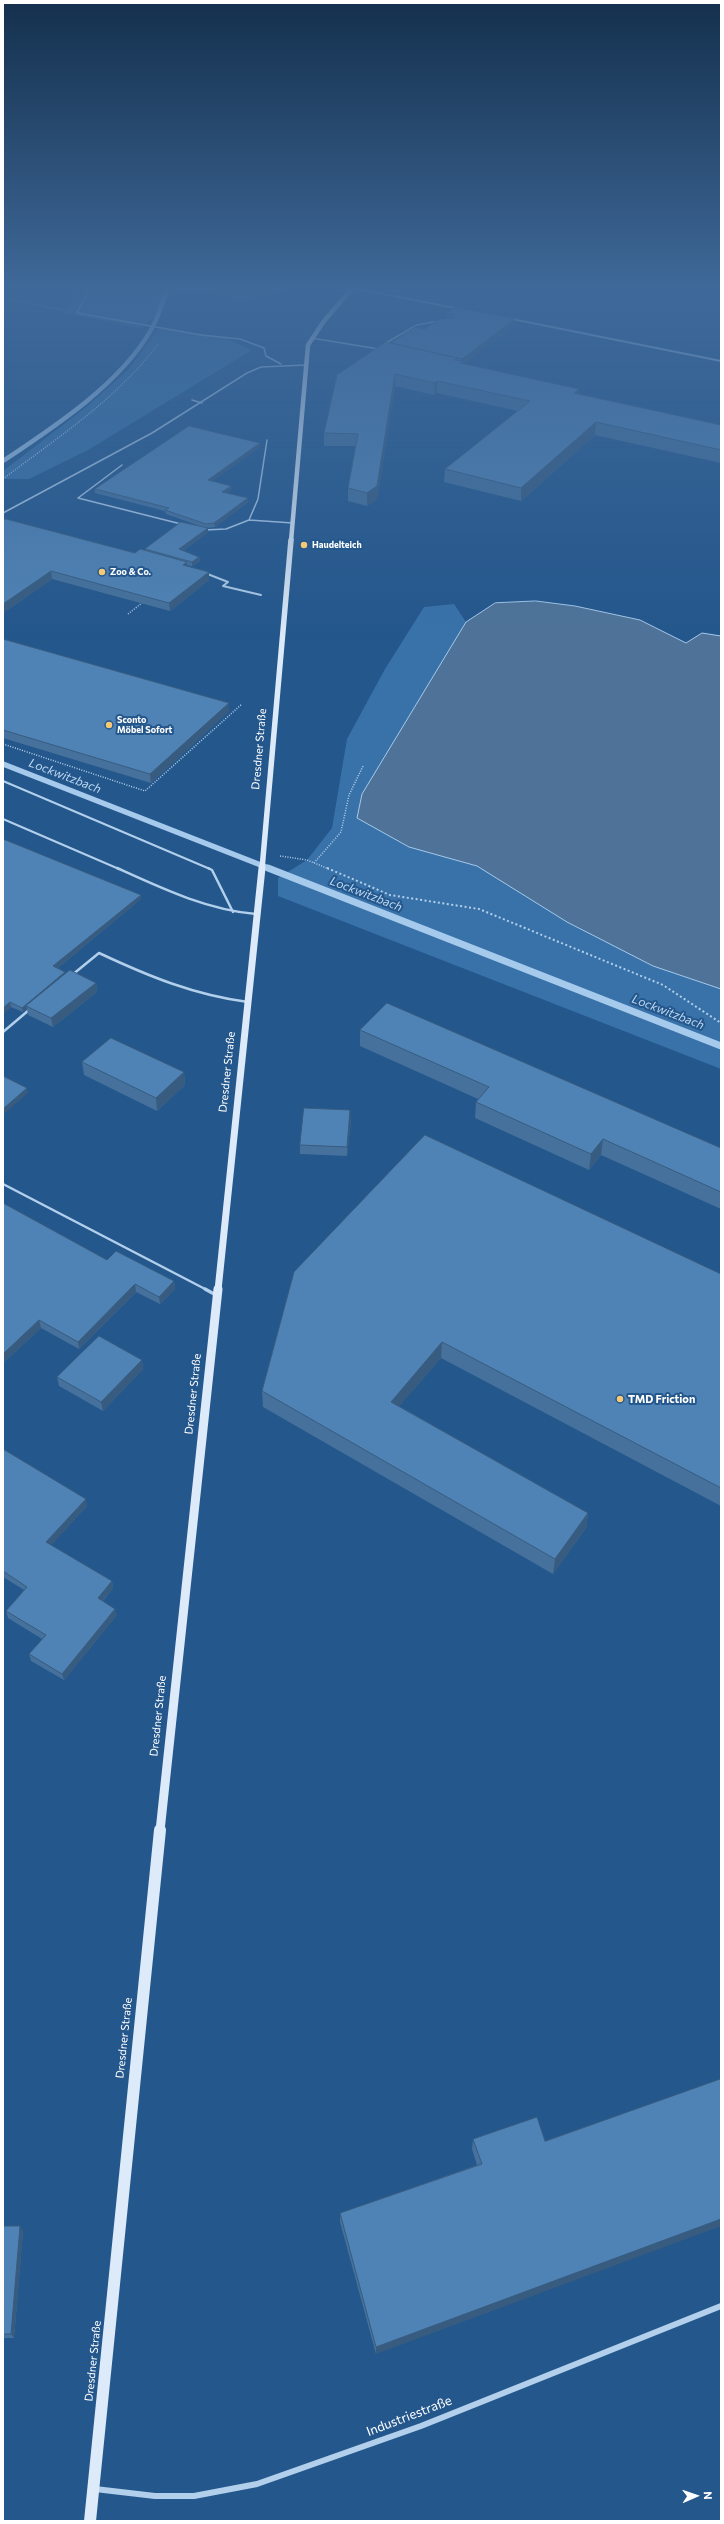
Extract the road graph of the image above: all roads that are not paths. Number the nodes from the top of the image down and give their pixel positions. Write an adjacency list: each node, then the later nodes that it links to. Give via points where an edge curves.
1 (202, 403): 5 (lane, via 152,433)
2 (303, 403): 7 (main road, Dresdner Straße)
3 (268, 440): 6 (lane, via 258,499)
4 (122, 465): 8 (lane, via 78,498)
5 (3, 513)
6 (249, 520): 7 (lane); 9 (lane, via 217,530)
7 (293, 523): 15 (main road, Dresdner Straße)
8 (184, 525)
9 (199, 528)
10 (200, 571): 11 (lane, via 228,582 223,586)
11 (260, 595)
12 (3, 781): 14 (lane, via 212,870)
13 (3, 819): 14 (lane, via 176,894)
14 (233, 912): 15 (lane)
15 (258, 914): 17 (main road, Dresdner Straße)
16 (69, 978): 17 (lane, via 98,953 147,976 206,997)
17 (249, 1002): 21 (main road, Dresdner Straße)
18 (33, 1007): 19 (lane)
19 (3, 1032)
20 (3, 1184): 21 (lane)
21 (218, 1296): 23 (main road, Dresdner Straße, via 154,1886)
22 (721, 2306): 23 (street, Industriestraße, via 421,2426 257,2484 194,2496 155,2496)
23 (94, 2489): 24 (main road, Dresdner Straße)
24 (90, 2521)

